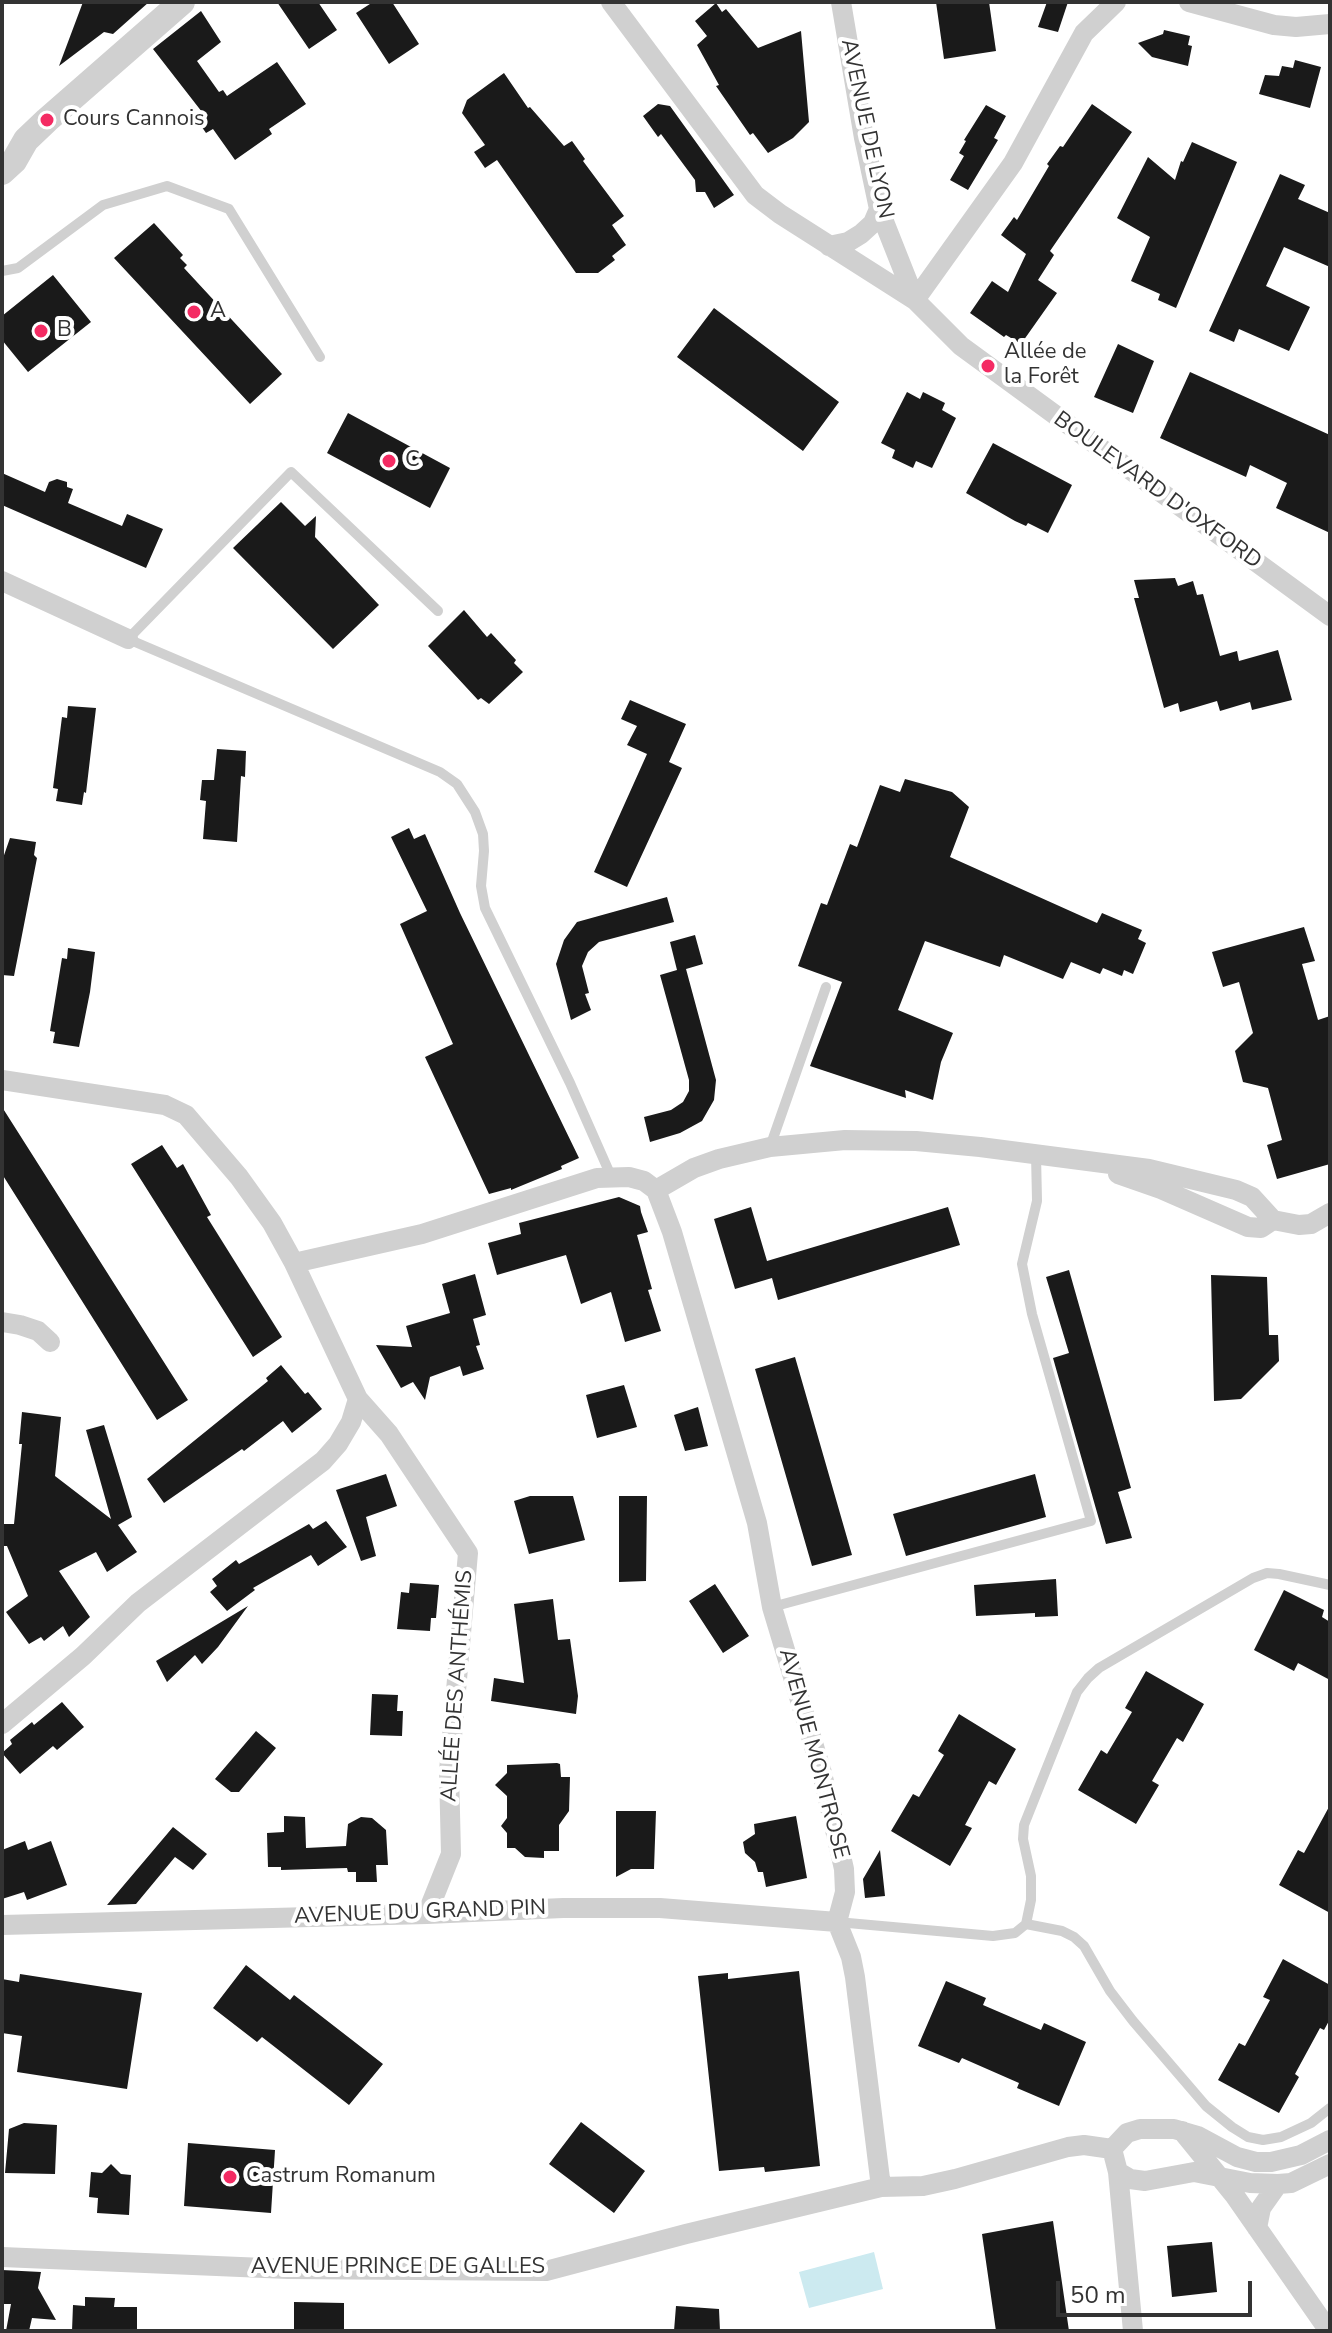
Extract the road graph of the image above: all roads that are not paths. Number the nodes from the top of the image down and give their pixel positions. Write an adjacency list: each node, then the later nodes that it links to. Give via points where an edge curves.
1 (182, 2): 7 (street)
2 (611, 2): 10 (street, BOULEVARD D'OXFORD, via 748,187)
3 (841, 2): 9 (street, AVENUE DE LYON)
4 (1116, 2): 12 (street, via 1084,33 1007,173)
5 (1189, 2): 6 (street, via 1274,25)
6 (1330, 24)
7 (14, 145): 8 (street, via 14,161)
8 (2, 172)
9 (879, 209): 10 (street, via 861,234); 12 (street, AVENUE DE LYON)
10 (829, 246): 12 (street, BOULEVARD D'OXFORD)
11 (2, 271): 13 (lane, via 18,268 103,205 167,186 229,209)
12 (915, 300): 16 (street, BOULEVARD D'OXFORD, via 961,346)
13 (320, 357)
14 (2, 581): 17 (street)
15 (438, 611): 17 (lane, via 291,472)
16 (1330, 616)
17 (128, 639): 23 (lane, via 440,772 457,784 483,834 485,908)
18 (826, 987): 20 (lane)
19 (2, 1080): 27 (street, ALLÉE DES ANTHÉMIS, via 165,1105 186,1115 239,1177)
20 (770, 1147): 21 (street, via 916,1141); 24 (street, via 694,1168)
21 (1036, 1154): 22 (street); 32 (lane, via 1037,1201 1022,1264 1091,1521)
22 (1084, 1161): 26 (street, via 1149,1169 1236,1190 1252,1197); 26 (street, via 1248,1227 1261,1228)
23 (611, 1176): 24 (street, via 644,1181); 27 (street, via 422,1234)
24 (656, 1190): 32 (street, AVENUE MONTROSE, via 757,1523)
25 (1330, 1213): 26 (street, via 1311,1224)
26 (1273, 1220)
27 (294, 1263): 30 (street, ALLÉE DES ANTHÉMIS)
28 (2, 1322): 29 (street, via 38,1331)
29 (50, 1342)
30 (358, 1399): 33 (street, via 351,1422 323,1461 138,1603); 34 (street, ALLÉE DES ANTHÉMIS, via 389,1434 468,1553 449,1771 451,1854)
31 (1330, 1585): 36 (lane, via 1279,1574 1253,1578 1088,1678 1077,1692 1024,1825 1031,1888)
32 (772, 1607): 35 (street, AVENUE MONTROSE, via 822,1773 844,1869 845,1892)
33 (2, 1724)
34 (427, 1914): 35 (street, AVENUE DU GRAND PIN, via 660,1908); 37 (street, AVENUE DU GRAND PIN)
35 (837, 1922): 36 (lane, via 993,1936 1015,1933); 46 (street, via 855,1977)
36 (1026, 1924): 38 (lane, via 1062,1931 1084,1946 1133,2021 1206,2106 1248,2137 1281,2137)
37 (2, 1925)
38 (1330, 2108)
39 (1182, 2131): 40 (street, via 1256,2162 1284,2161); 41 (street, via 1140,2129 1127,2133); 44 (street)
40 (1330, 2140)
41 (1112, 2149): 43 (street); 46 (street, via 1068,2147 923,2186)
42 (1330, 2164): 45 (street)
43 (1118, 2172): 44 (street, via 1145,2181 1181,2173); 49 (street)
44 (1218, 2175): 45 (street); 47 (street)
45 (1278, 2184): 47 (street, via 1261,2208)
46 (881, 2187): 48 (street, AVENUE PRINCE DE GALLES, via 546,2271 288,2269)
47 (1257, 2228): 50 (street)
48 (2, 2257)
49 (1133, 2331)
50 (1329, 2331)

